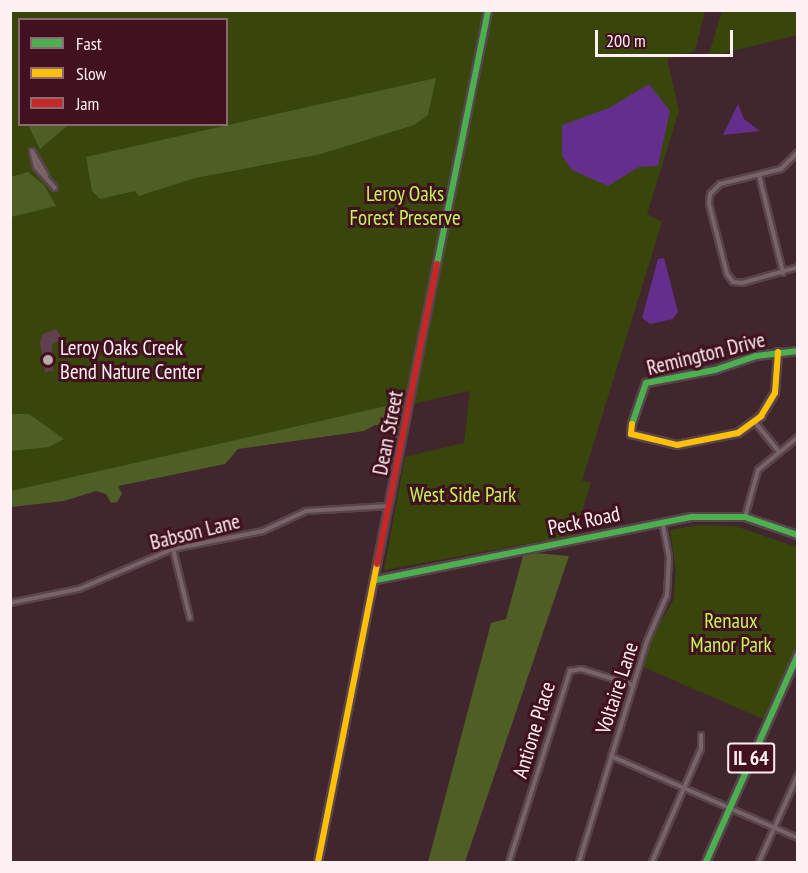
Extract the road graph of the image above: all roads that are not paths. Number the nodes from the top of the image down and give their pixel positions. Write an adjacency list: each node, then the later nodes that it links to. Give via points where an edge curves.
1 (488, 10): 13 (street, Dean Street)
2 (798, 152): 3 (street, via 787,165)
3 (759, 175): 7 (street); 7 (street, via 720,184 710,194 709,204 729,279 742,283)
4 (46, 176): 4 (street, via 42,163 32,151 36,167); 5 (street)
5 (55, 188)
6 (798, 267): 7 (street)
7 (783, 273)
8 (798, 351): 9 (street, Remington Drive)
9 (778, 352): 10 (street, via 775,393); 10 (street, Remington Drive, via 646,383 629,426 637,438 677,445 709,442 738,433)
10 (754, 421): 12 (street)
11 (798, 437): 12 (street)
12 (779, 452): 14 (street, via 758,470)
13 (390, 506): 17 (street, Babson Lane, via 306,511 263,531); 18 (street, Dean Street)
14 (745, 517): 15 (street, Peck Road); 16 (street, Peck Road)
15 (662, 522): 18 (street, Peck Road); 22 (street, Voltaire Lane, via 669,557 668,595)
16 (798, 535)
17 (173, 549): 19 (street, Babson Lane, via 79,589); 20 (street)
18 (376, 580): 30 (street, Dean Street)
19 (10, 603)
20 (190, 618)
21 (798, 654): 27 (street, IL 64)
22 (633, 685): 24 (street, Voltaire Lane); 31 (street, Antione Place, via 581,669 570,670)
23 (701, 735): 26 (street, via 701,749)
24 (611, 756): 26 (street); 32 (street, Voltaire Lane)
25 (798, 775): 28 (street)
26 (685, 788): 27 (street); 33 (street)
27 (729, 808): 28 (street); 34 (street, IL 64)
28 (773, 828): 29 (street); 35 (street)
29 (798, 838)
30 (318, 862)
31 (509, 862)
32 (579, 862)
33 (652, 862)
34 (706, 862)
35 (759, 862)

